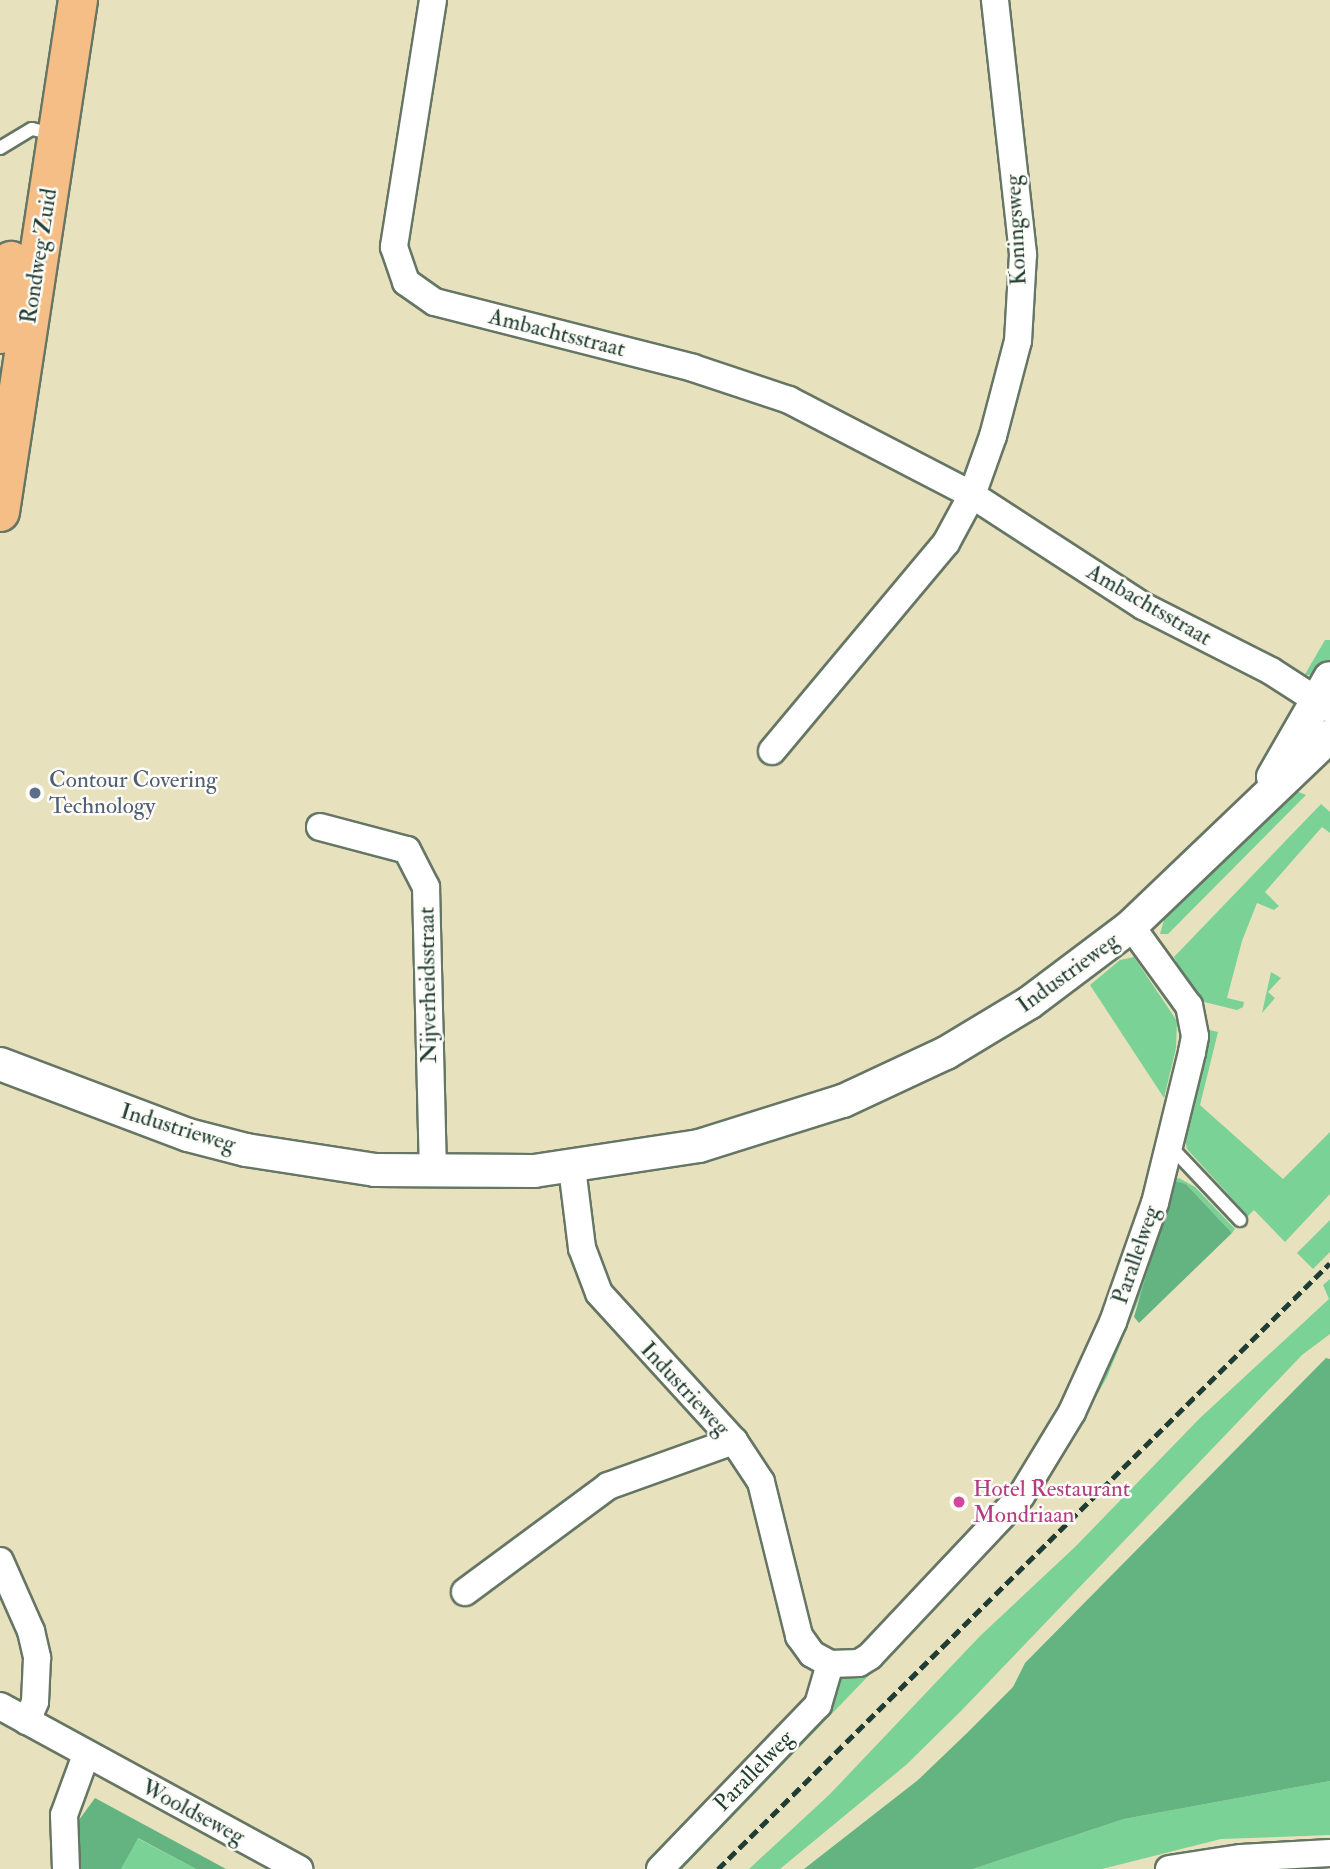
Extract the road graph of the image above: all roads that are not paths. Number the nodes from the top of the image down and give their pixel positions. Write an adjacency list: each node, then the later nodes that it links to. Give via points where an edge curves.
1 (52, 0): 5 (main road, Rondweg Zuid)
2 (78, 0): 5 (main road, Rondweg Zuid)
3 (433, 0): 7 (street, Ambachtsstraat, via 394,247 406,282 435,302 693,368 789,401)
4 (995, 0): 7 (street, Koningsweg, via 1023,254 1017,341 993,436)
5 (30, 137): 6 (main road, Rondweg Zuid)
6 (7, 333): 8 (main road, Rondweg Zuid)
7 (972, 495): 9 (street, Ambachtsstraat, via 1143,606); 11 (street, via 946,543 915,583)
8 (0, 512)
9 (1326, 695): 12 (street)
10 (1330, 736): 12 (street)
11 (772, 751)
12 (1256, 803): 14 (street)
13 (320, 827): 18 (street, Nijverheidsstraat, via 407,850 426,887)
14 (1131, 926): 16 (street, Parallelweg, via 1182,995 1192,1020 1192,1052); 17 (street, Industrieweg, via 985,1031 843,1101 722,1140)
15 (0, 1064): 18 (street, Industrieweg, via 136,1117 246,1150 374,1170)
16 (1170, 1145): 19 (lane); 23 (street, Parallelweg, via 1113,1322 1072,1412 1028,1485 870,1656 859,1663)
17 (572, 1168): 18 (street, Industrieweg); 20 (street, Industrieweg, via 582,1248 599,1293)
18 (433, 1173)
19 (1240, 1220)
20 (734, 1441): 22 (street, Industrieweg, via 608,1486); 23 (street, via 761,1482 799,1636 812,1654)
21 (0, 1561): 25 (street, via 31,1631 37,1658 36,1692)
22 (466, 1592)
23 (830, 1664): 30 (street, Parallelweg, via 818,1705)
24 (0, 1706): 25 (street, Wooldseweg)
25 (27, 1721): 26 (street, Wooldseweg)
26 (86, 1755): 28 (street, via 64,1815); 29 (street, Wooldseweg)
27 (1330, 1853): 31 (street, via 1241,1858)
28 (66, 1869)
29 (299, 1869)
30 (660, 1869)
31 (1169, 1869)

